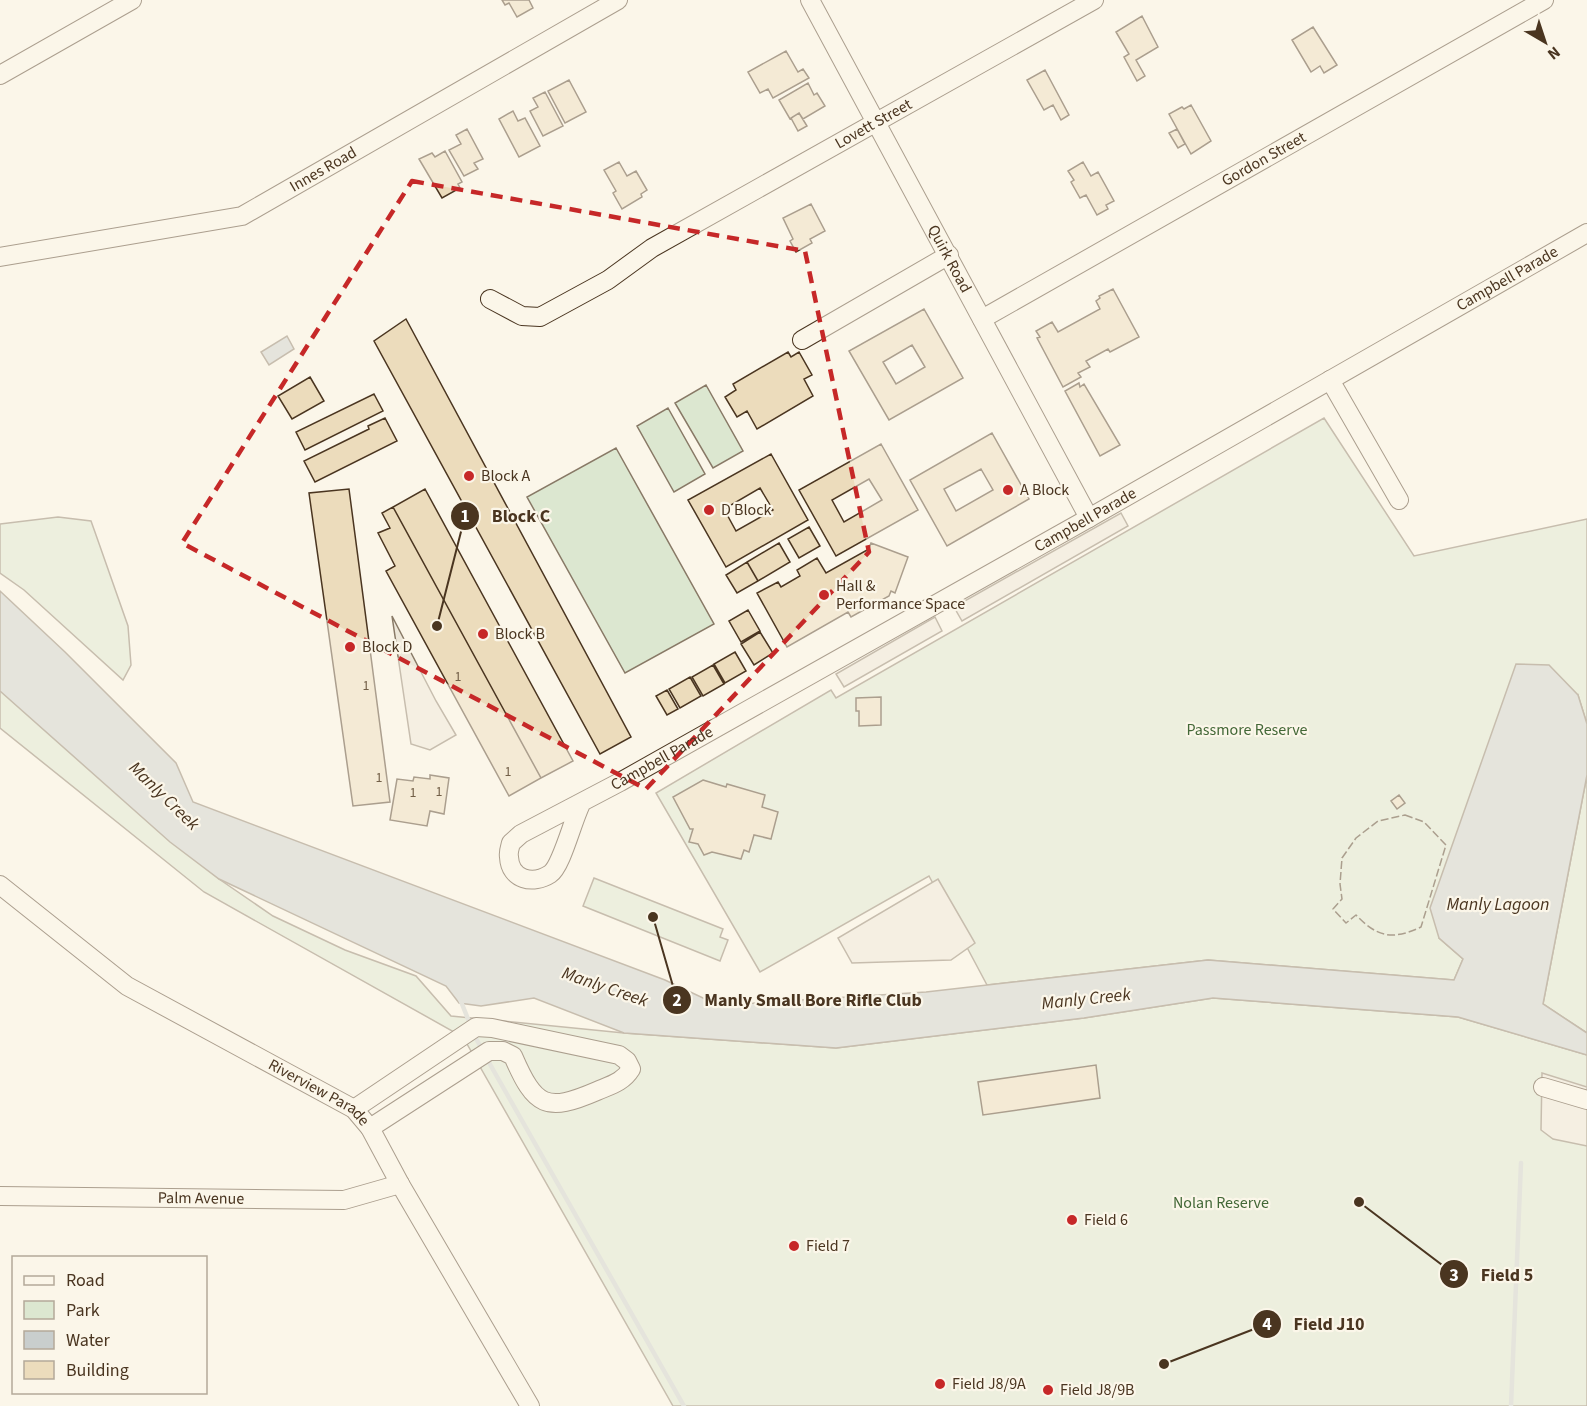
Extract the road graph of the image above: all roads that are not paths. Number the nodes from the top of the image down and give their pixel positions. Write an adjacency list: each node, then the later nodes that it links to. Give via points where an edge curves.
1 (132, 0): 6 (street)
2 (618, 0): 10 (street, Innes Road, via 242,216)
3 (810, 0): 7 (street, Quirk Road)
4 (1094, 0): 7 (street, Lovett Street)
5 (1544, 0): 12 (street, Gordon Street)
6 (0, 75)
7 (878, 122): 9 (street, Quirk Road); 11 (street, Lovett Street, via 652,248 608,280 540,317 522,316)
8 (1587, 233): 14 (street, Campbell Parade)
9 (949, 255): 12 (street, Quirk Road); 13 (street)
10 (0, 257)
11 (490, 300)
12 (982, 319): 16 (street, Quirk Road)
13 (802, 340)
14 (1330, 380): 15 (street); 16 (street, Campbell Parade)
15 (1399, 500)
16 (1089, 518): 17 (street, Campbell Parade)
17 (582, 802): 17 (street, Campbell Parade, via 511,843 508,858 521,878 531,881 553,872)
18 (0, 885): 21 (street, Riverview Parade, via 127,986)
19 (1543, 1087): 20 (street)
20 (1587, 1100)
21 (354, 1109): 22 (street, Riverview Parade); 22 (street, via 470,1030 492,1028 619,1055 631,1069 625,1078 560,1104 543,1101 532,1093 513,1056 503,1052 484,1054)
22 (370, 1128): 23 (street, Riverview Parade)
23 (400, 1184): 24 (street, Palm Avenue, via 344,1200); 25 (street, Riverview Parade)
24 (0, 1196)
25 (530, 1406)

